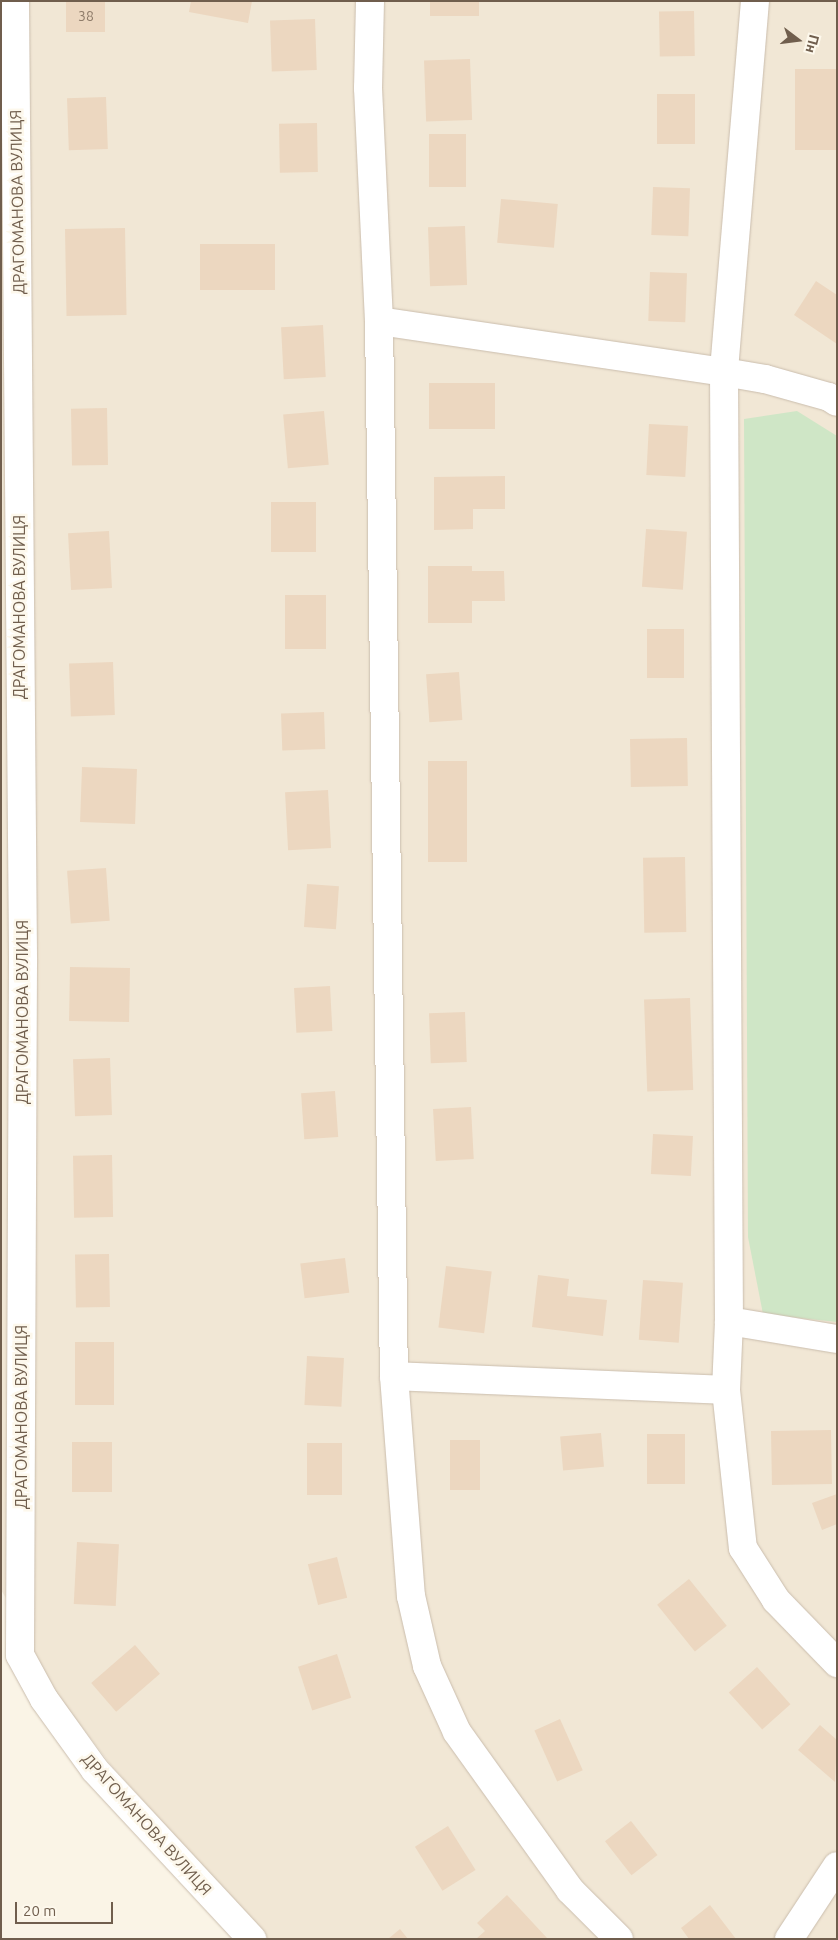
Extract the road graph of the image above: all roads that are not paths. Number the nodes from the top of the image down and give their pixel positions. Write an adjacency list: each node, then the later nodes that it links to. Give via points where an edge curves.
1 (15, 1): 4 (street, ДРАГОМАНОВА ВУЛИЦЯ)
2 (370, 1): 5 (street, via 368,88)
3 (755, 1): 6 (street)
4 (10, 210): 8 (street, ДРАГОМАНОВА ВУЛИЦЯ)
5 (379, 320): 6 (street); 11 (street)
6 (724, 372): 7 (street, via 783,384); 9 (street)
7 (837, 402)
8 (10, 667): 13 (street, ДРАГОМАНОВА ВУЛИЦЯ, via 23,963)
9 (730, 1321): 10 (street); 12 (street)
10 (837, 1339)
11 (394, 1376): 12 (street); 17 (street, via 411,1596 427,1666 457,1732 570,1890)
12 (726, 1390): 14 (street, via 743,1548 776,1600)
13 (11, 1558): 16 (street, ДРАГОМАНОВА ВУЛИЦЯ, via 20,1654 44,1698 95,1770)
14 (837, 1663)
15 (837, 1866): 18 (street)
16 (252, 1939)
17 (619, 1939)
18 (789, 1939)

